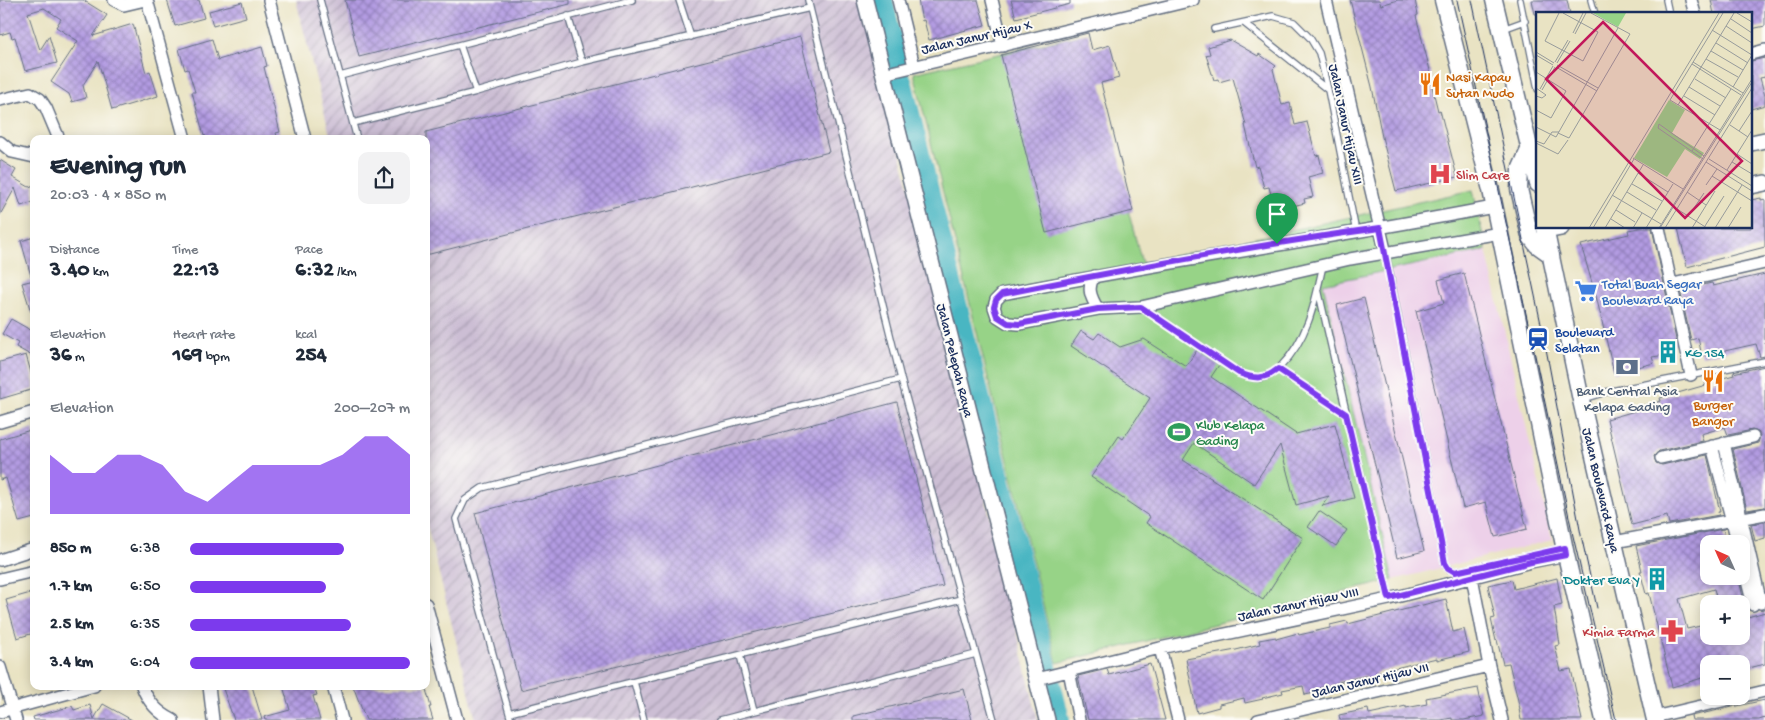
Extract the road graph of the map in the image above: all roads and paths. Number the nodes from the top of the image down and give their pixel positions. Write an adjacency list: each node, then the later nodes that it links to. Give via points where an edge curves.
1 (114, 0): 2 (street, via 124,4)
2 (146, 0): 37 (street)
3 (269, 0): 38 (street)
4 (320, 0): 30 (lane)
5 (632, 0): 17 (lane)
6 (679, 0): 22 (lane)
7 (808, 0): 16 (lane)
8 (865, 0): 29 (street, Jalan Pelepah Raya)
9 (898, 0): 28 (street)
10 (992, 0): 24 (street)
11 (1194, 0): 24 (street, Jalan Janur Hijau X)
12 (1326, 0): 51 (street)
13 (1443, 0): 49 (main road)
14 (1494, 0): 21 (main road)
15 (1520, 0): 18 (lane)
16 (810, 8): 22 (lane); 69 (lane)
17 (568, 16): 23 (lane); 27 (lane)
18 (1524, 22): 21 (lane); 31 (lane)
19 (1244, 23): 20 (lane, Jalan Janur Hijau XIII); 32 (lane); 32 (lane, Jalan Janur Hijau XIII, via 1273,16 1294,22 1310,38 1318,53)
20 (1214, 29)
21 (1501, 29): 43 (main road)
22 (691, 37): 27 (lane)
23 (460, 45): 30 (lane); 33 (lane)
24 (1003, 46): 28 (street, Jalan Janur Hijau X)
25 (1765, 50): 26 (street)
26 (1752, 54)
27 (582, 62): 33 (lane)
28 (908, 68): 29 (street, Jalan Janur Hijau X)
29 (883, 74): 99 (street, Jalan Pelepah Raya)
30 (340, 76): 35 (lane)
31 (1536, 79)
32 (1328, 90): 54 (lane, Jalan Janur Hijau XIII)
33 (476, 92): 35 (lane)
34 (0, 100): 36 (street, via 30,93 40,99)
35 (352, 123): 39 (lane)
36 (57, 135)
37 (184, 135)
38 (305, 135)
39 (356, 135)
40 (1765, 140): 42 (street)
41 (0, 142): 44 (street, via 12,152)
42 (1752, 143)
43 (1529, 150): 45 (main road); 48 (main road, via 1520,170)
44 (30, 156)
45 (1536, 176)
46 (1765, 183): 47 (street)
47 (1752, 186)
48 (1518, 189): 49 (main road, via 1509,194); 55 (main road)
49 (1491, 190): 50 (main road)
50 (1494, 207): 51 (street); 56 (main road)
51 (1380, 228): 54 (street); 57 (street)
52 (1551, 229): 58 (main road, Jalan Boulevard Raya)
53 (1659, 229): 62 (street)
54 (1356, 232): 61 (street)
55 (1530, 236): 56 (main road, via 1522,233); 58 (main road)
56 (1501, 240): 57 (street); 83 (main road)
57 (1386, 254): 60 (street); 83 (lane, via 1448,568 1455,572)
58 (1551, 255): 70 (main road, Jalan Boulevard Raya)
59 (1765, 263): 62 (street)
60 (1324, 265): 63 (lane); 64 (street)
61 (1095, 276): 65 (street, via 1090,292); 65 (street, via 1002,294 994,307 1003,321 1019,324)
62 (1672, 284): 68 (street)
63 (1318, 289): 67 (lane, via 1299,343); 72 (lane)
64 (1141, 307): 65 (street); 67 (lane, via 1239,373 1260,378)
65 (1098, 309)
66 (1765, 362): 68 (lane)
67 (1278, 369): 72 (lane)
68 (1691, 375): 70 (lane)
69 (901, 379): 90 (lane); 109 (lane, via 482,488 465,500 456,519)
70 (1581, 400): 81 (main road, Jalan Boulevard Raya)
71 (30, 413): 73 (street)
72 (1346, 414): 89 (lane)
73 (0, 422)
74 (1753, 437): 75 (street)
75 (1724, 443): 76 (street); 79 (street)
76 (1712, 446): 77 (street); 79 (street)
77 (1661, 458)
78 (1765, 514): 79 (street)
79 (1737, 520): 80 (street); 81 (street); 91 (street)
80 (1738, 535)
81 (1614, 542): 110 (main road, Jalan Boulevard Raya)
82 (30, 550): 84 (street)
83 (1566, 551): 86 (street, Jalan Janur Hijau VIII); 124 (main road)
84 (0, 560)
85 (30, 572): 87 (street)
86 (1472, 577): 89 (street, Jalan Janur Hijau VIII); 96 (street)
87 (0, 579)
88 (1750, 579): 91 (street)
89 (1389, 598): 93 (street, Jalan Janur Hijau VIII)
90 (962, 599): 94 (lane); 95 (lane)
91 (1760, 604)
92 (430, 619): 115 (street)
93 (1160, 648): 98 (street, Jalan Janur Hijau VIII); 121 (street)
94 (976, 654): 107 (lane); 118 (lane)
95 (740, 655): 100 (lane); 107 (lane)
96 (1489, 666): 122 (street, Jalan Janur Hijau VII); 123 (street)
97 (0, 667): 106 (street)
98 (1064, 672): 99 (street, Jalan Janur Hijau VIII); 120 (street)
99 (1039, 679): 119 (street, Jalan Pelepah Raya)
100 (634, 682): 109 (lane); 116 (lane)
101 (79, 690): 106 (street)
102 (144, 690): 112 (street, via 152,705)
103 (209, 690): 113 (street)
104 (334, 690): 114 (street)
105 (1765, 691): 110 (street)
106 (13, 708): 108 (street); 111 (street)
107 (754, 711): 117 (lane)
108 (0, 712)
109 (510, 717)
110 (1654, 718)
111 (16, 720)
112 (172, 720)
113 (213, 720)
114 (342, 720)
115 (457, 720)
116 (644, 720)
117 (720, 720)
118 (994, 720)
119 (1047, 720)
120 (1079, 720)
121 (1178, 720)
122 (1258, 720)
123 (1502, 720)
124 (1604, 720)

